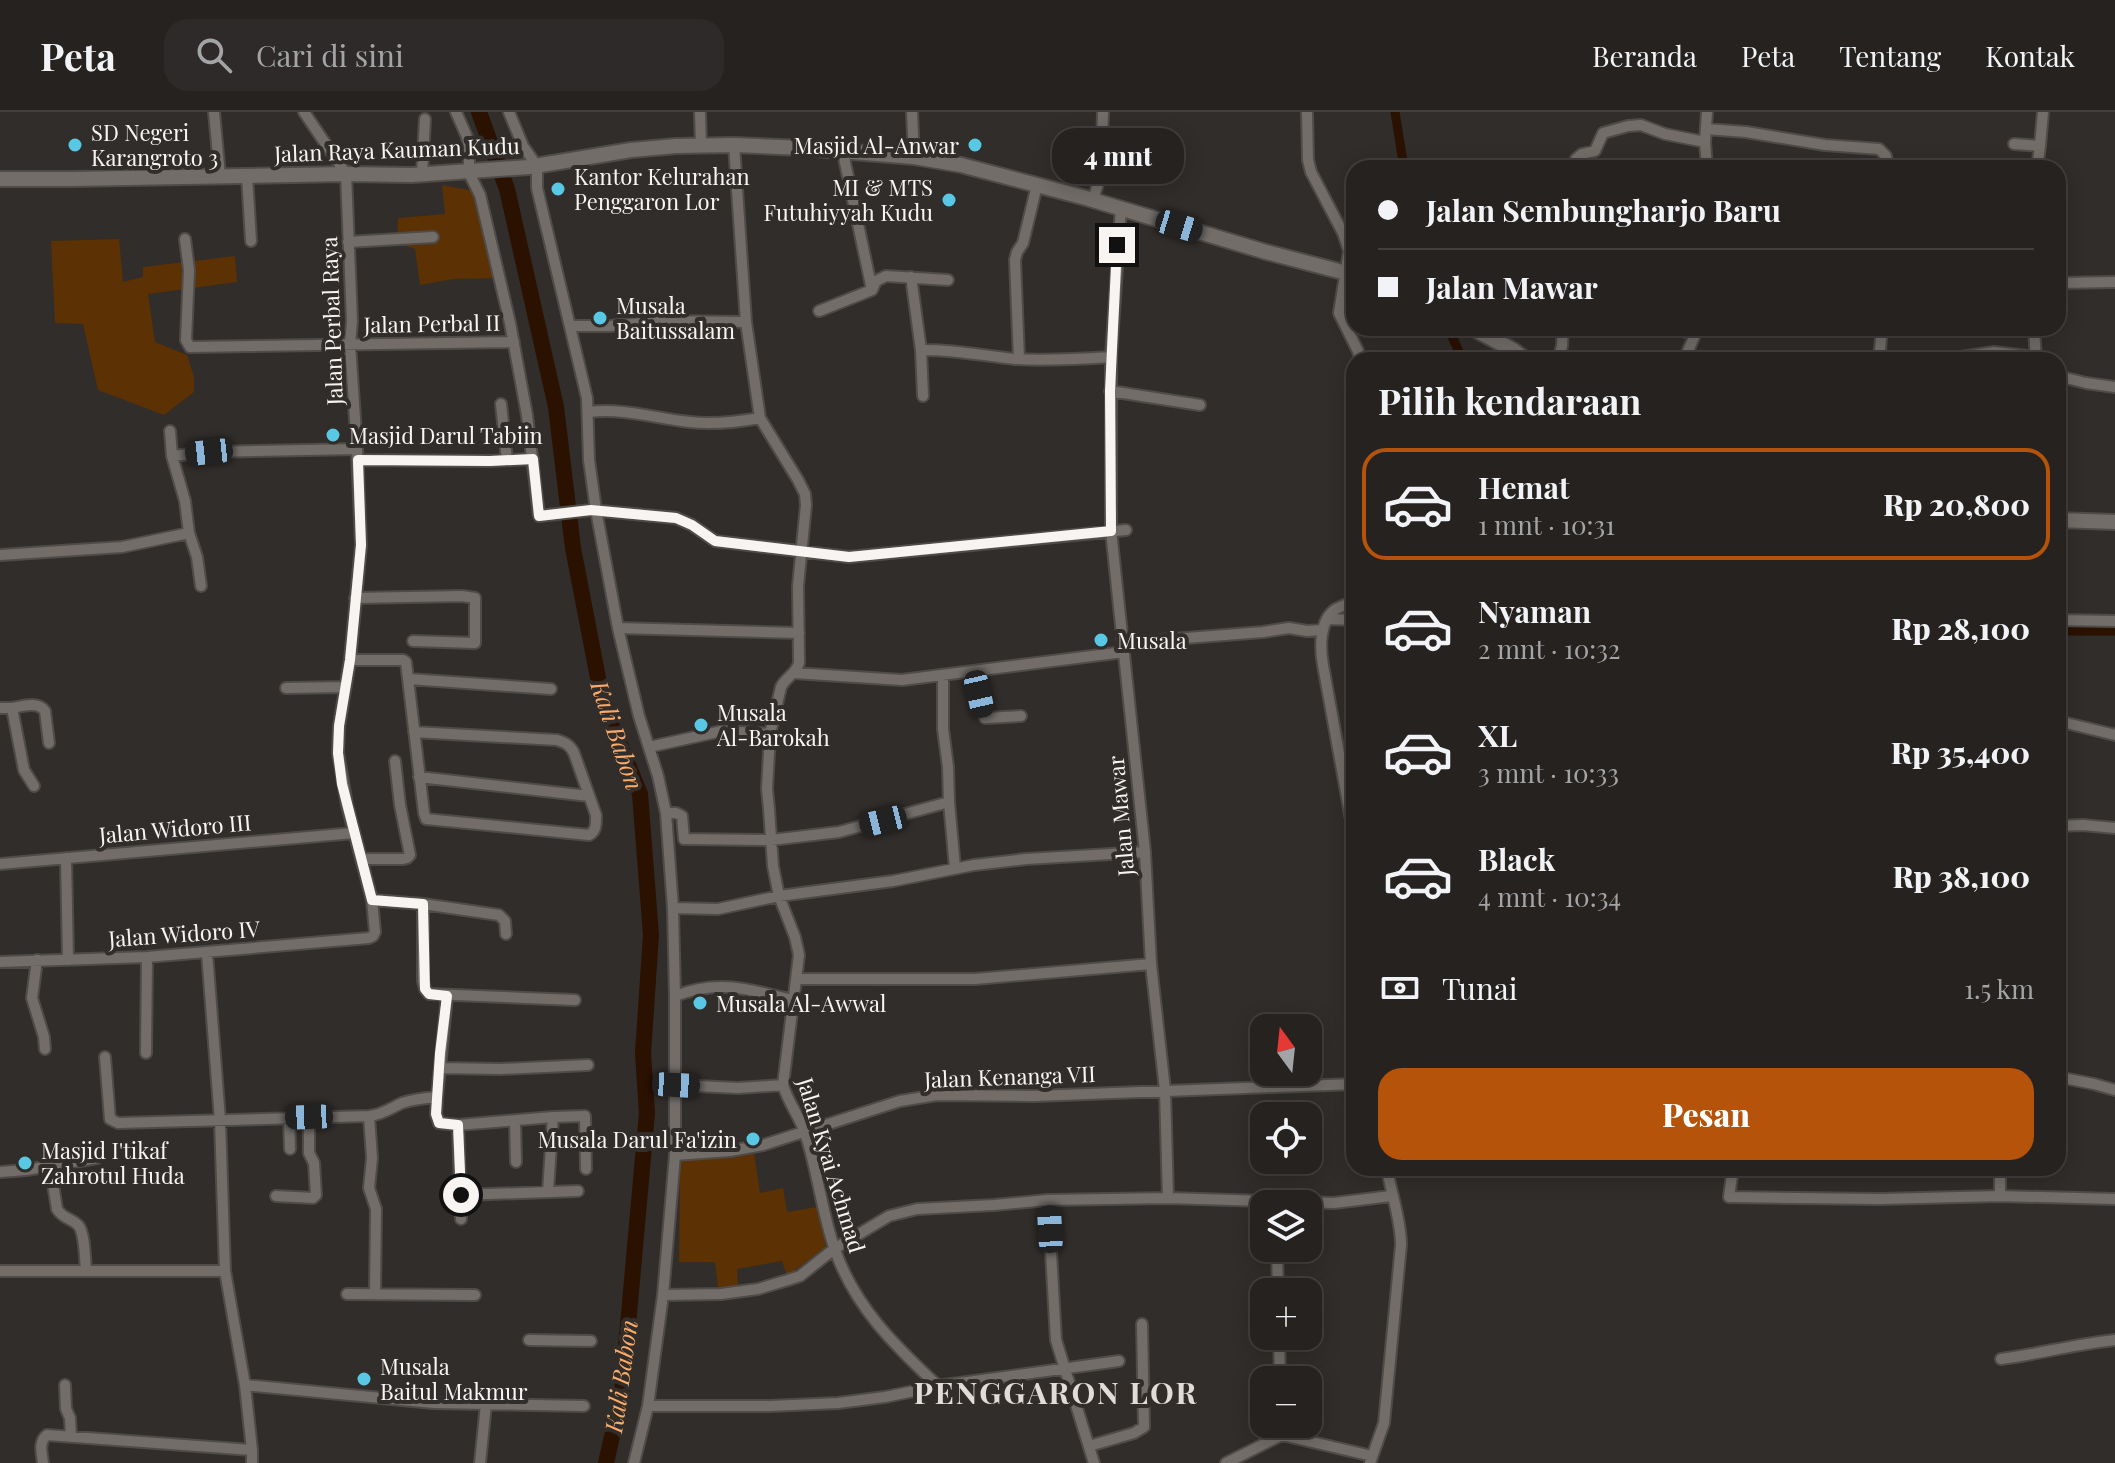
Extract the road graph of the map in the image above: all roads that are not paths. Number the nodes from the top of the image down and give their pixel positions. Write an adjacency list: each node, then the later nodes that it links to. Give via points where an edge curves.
1 (214, 112): 28 (street)
2 (304, 112): 26 (street)
3 (456, 112): 25 (street, via 469,147)
4 (509, 112): 24 (street)
5 (700, 112): 16 (street)
6 (912, 112): 19 (street)
7 (1103, 112): 32 (street, via 1101,174)
8 (1307, 112): 37 (street, via 1309,167)
9 (1707, 112): 12 (street)
10 (2043, 112): 17 (street)
11 (425, 119): 27 (street)
12 (1706, 129): 13 (street); 22 (street, via 1879,149)
13 (1705, 142): 20 (street, via 1628,126 1603,133 1595,151); 21 (street)
14 (2014, 144): 17 (street)
15 (734, 145): 16 (street, Jalan Raya Kauman Kudu); 18 (street, Jalan Raya Kauman Kudu); 47 (street, Jalan Kyai Achmad)
16 (701, 146): 24 (street, Jalan Raya Kauman Kudu, via 631,150)
17 (2040, 146): 23 (street)
18 (843, 153): 19 (street, Jalan Raya Kauman Kudu); 45 (street)
19 (914, 157): 31 (street, Jalan Raya Kauman Kudu)
20 (1576, 160)
21 (1706, 160)
22 (1887, 160)
23 (2038, 160)
24 (533, 167): 25 (street, Jalan Raya Kauman Kudu); 48 (street)
25 (470, 172): 27 (street, Jalan Raya Kauman Kudu); 51 (street)
26 (346, 174): 27 (street, Jalan Raya Kauman Kudu); 29 (street, Jalan Raya Kauman Kudu); 38 (street, Jalan Perbal Raya)
27 (422, 174)
28 (220, 176): 29 (street, Jalan Raya Kauman Kudu); 30 (street, Jalan Raya Kauman Kudu)
29 (247, 176): 36 (street)
30 (0, 179)
31 (1037, 185): 32 (street, Jalan Raya Kauman Kudu); 56 (street, via 1015,260)
32 (1093, 200): 33 (street, Jalan Raya Kauman Kudu)
33 (1121, 208): 39 (street, Jalan Raya Kauman Kudu); 55 (street, Jalan Mawar)
34 (433, 237): 38 (street)
35 (185, 239): 52 (street, Jalan Perbal II, via 190,347)
36 (251, 241)
37 (1346, 241)
38 (348, 242): 52 (street, Jalan Perbal Raya)
39 (1346, 272)
40 (911, 277): 41 (street); 45 (street, via 880,277); 53 (street)
41 (948, 280)
42 (2115, 282): 43 (street)
43 (2066, 283)
44 (1346, 288): 49 (street, via 1339,313)
45 (872, 290): 46 (street)
46 (819, 311)
47 (746, 322): 48 (street); 64 (street, Jalan Kyai Achmad)
48 (570, 326): 63 (street)
49 (1346, 327)
50 (1487, 336): 54 (street)
51 (514, 342): 52 (street, Jalan Perbal II); 68 (street)
52 (350, 344): 66 (street, Jalan Perbal Raya)
53 (921, 350): 56 (street); 60 (street)
54 (1516, 352)
55 (1111, 357): 56 (street); 59 (street, Jalan Mawar)
56 (1019, 359)
57 (2066, 378): 58 (street)
58 (2115, 387)
59 (1110, 391): 62 (street); 74 (street, Jalan Mawar)
60 (923, 396)
61 (501, 404): 69 (street)
62 (1200, 405)
63 (588, 412): 64 (street, via 638,412 692,422); 70 (street)
64 (760, 418): 76 (street, Jalan Kyai Achmad, via 805,494)
65 (170, 431): 67 (street)
66 (358, 455): 67 (street); 69 (street); 79 (street, Jalan Perbal Raya, via 361,545)
67 (172, 456): 75 (street)
68 (533, 459): 69 (street); 70 (street, via 539,516)
69 (507, 460)
70 (594, 510): 76 (street, via 676,518 715,541); 85 (street)
71 (2066, 520): 72 (street)
72 (2115, 522)
73 (1126, 530): 74 (street)
74 (1111, 531): 76 (street, via 855,557); 89 (street, Jalan Mawar)
75 (189, 533): 77 (street, via 122,547); 78 (street)
76 (802, 552): 87 (street, Jalan Kyai Achmad)
77 (0, 555)
78 (201, 586)
79 (355, 598): 88 (street, via 475,598 475,643); 90 (street, Jalan Perbal Raya)
80 (1346, 605): 81 (street)
81 (1327, 619): 82 (street); 86 (street)
82 (1346, 620)
83 (2066, 620): 84 (street)
84 (2115, 621)
85 (618, 628): 87 (street); 106 (street)
86 (1322, 630): 89 (street, via 1289,628); 110 (street, via 1322,659)
87 (799, 633): 92 (street, Jalan Kyai Achmad)
88 (413, 641)
89 (1124, 647): 91 (street); 118 (street, Jalan Mawar)
90 (350, 660): 94 (street, via 405,660); 95 (street, Jalan Perbal Raya)
91 (974, 671): 93 (street); 100 (street, via 985,718)
92 (794, 673): 93 (street, via 902,680); 103 (street, Jalan Kyai Achmad, via 781,687)
93 (943, 675): 112 (street)
94 (409, 679): 97 (street); 102 (street)
95 (345, 687): 96 (street); 116 (street, Jalan Perbal Raya, via 338,753)
96 (286, 688)
97 (551, 689)
98 (0, 708): 99 (street)
99 (12, 708): 105 (street, via 42,707); 109 (street, via 24,770)
100 (1021, 716)
101 (2066, 723): 104 (street)
102 (414, 732): 108 (street); 111 (street, via 565,742)
103 (770, 734): 106 (street, via 717,731); 117 (street, Jalan Kyai Achmad)
104 (2115, 735)
105 (49, 743)
106 (649, 747): 113 (street)
107 (395, 761): 120 (street, via 410,855)
108 (419, 777): 111 (street); 111 (street, via 424,813 431,820 589,835 596,824)
109 (34, 786)
110 (1346, 792)
111 (589, 796)
112 (949, 802): 117 (street, via 839,832); 122 (street)
113 (666, 813): 117 (street, via 682,816 684,839); 126 (street)
114 (2066, 826): 115 (street)
115 (2115, 828)
116 (354, 833): 119 (street, Jalan Widoro III); 120 (street, Jalan Perbal Raya)
117 (771, 840): 123 (street, Jalan Kyai Achmad)
118 (1145, 852): 122 (street); 134 (street, Jalan Mawar)
119 (66, 858): 121 (street, Jalan Widoro III); 132 (street)
120 (362, 859): 124 (street, Jalan Perbal Raya)
121 (0, 864)
122 (955, 868): 123 (street)
123 (779, 896): 126 (street, via 718,909); 135 (street, Jalan Kyai Achmad, via 799,955)
124 (372, 900): 125 (street); 128 (street, Jalan Perbal Raya, via 375,932)
125 (423, 904): 127 (street, via 499,915); 136 (street, via 425,989)
126 (673, 908): 137 (street)
127 (506, 934)
128 (369, 938): 129 (street, Jalan Widoro IV)
129 (207, 953): 130 (street, Jalan Widoro IV); 156 (street)
130 (147, 957): 132 (street, Jalan Widoro IV); 141 (street)
131 (37, 960): 132 (street, Jalan Widoro IV); 133 (street, Jalan Widoro IV); 140 (street, via 32,998)
132 (68, 960)
133 (0, 962)
134 (1151, 964): 135 (street, via 990,978); 149 (street, Jalan Mawar)
135 (797, 979): 139 (street, Jalan Kyai Achmad)
136 (447, 996): 138 (street); 144 (street)
137 (675, 996): 139 (street, via 704,987 728,987); 147 (street)
138 (575, 1000)
139 (792, 1000): 148 (street, Jalan Kyai Achmad)
140 (45, 1049)
141 (146, 1053)
142 (105, 1057): 156 (street, via 114,1123)
143 (588, 1065): 144 (street)
144 (440, 1068): 151 (street)
145 (2066, 1079): 150 (street)
146 (1346, 1084): 149 (street, Jalan Kenanga VII)
147 (676, 1085): 148 (street); 161 (street)
148 (783, 1085): 159 (street, Jalan Kyai Achmad)
149 (1165, 1090): 159 (street, Jalan Kenanga VII, via 919,1097); 176 (street, Jalan Mawar)
150 (2115, 1090)
151 (437, 1097): 152 (street, via 416,1098); 158 (street, via 439,1123)
152 (369, 1116): 153 (street); 187 (street)
153 (309, 1117): 155 (street); 173 (street, via 316,1195)
154 (553, 1117): 157 (street); 165 (street, via 587,1118); 170 (street)
155 (289, 1118): 156 (street); 160 (street)
156 (220, 1120): 185 (street)
157 (515, 1121): 158 (street); 163 (street)
158 (458, 1125): 172 (street)
159 (806, 1133): 161 (street, Jalan Kenanga VII, via 730,1151); 182 (street, Jalan Kyai Achmad)
160 (290, 1149)
161 (675, 1155): 189 (street)
162 (97, 1158): 164 (street)
163 (516, 1162)
164 (50, 1166): 166 (street); 184 (street, via 57,1209 82,1231)
165 (586, 1169)
166 (0, 1172)
167 (1388, 1176): 174 (street)
168 (1732, 1176): 175 (street, via 1729,1197)
169 (2000, 1176): 175 (street)
170 (548, 1191): 171 (street); 172 (street)
171 (578, 1191)
172 (461, 1195): 181 (street)
173 (276, 1196)
174 (1391, 1196): 180 (street); 208 (street, via 1401,1235 1399,1282 1384,1423)
175 (2000, 1196): 177 (street)
176 (1168, 1198): 178 (street); 179 (street)
177 (2115, 1199)
178 (1048, 1200): 182 (street, via 902,1212); 196 (street, via 1055,1332)
179 (1250, 1201)
180 (1322, 1203)
181 (461, 1219)
182 (834, 1249): 189 (street, via 800,1276 758,1289); 199 (street, Jalan Kyai Achmad, via 876,1324)
183 (0, 1271): 184 (street)
184 (86, 1271): 185 (street)
185 (225, 1271): 198 (street)
186 (347, 1294): 187 (street)
187 (375, 1294): 188 (street)
188 (475, 1295)
189 (663, 1295): 202 (street)
190 (1142, 1324): 206 (street, via 1144,1427)
191 (529, 1340): 193 (street)
192 (2115, 1340): 194 (street)
193 (591, 1341)
194 (2001, 1359)
195 (1119, 1361): 196 (street)
196 (1064, 1368): 199 (street); 206 (street)
197 (65, 1385): 203 (street)
198 (245, 1385): 200 (street); 207 (street)
199 (938, 1386): 202 (street, via 818,1405)
200 (486, 1404): 201 (street); 211 (street)
201 (584, 1406)
202 (648, 1406): 212 (street)
203 (71, 1437): 207 (street); 209 (street, via 47,1435 41,1444)
204 (1267, 1438): 214 (street)
205 (1308, 1438): 208 (street)
206 (1089, 1446): 213 (street)
207 (252, 1450): 210 (street)
208 (1371, 1460)
209 (43, 1463)
210 (252, 1463)
211 (480, 1463)
212 (634, 1463)
213 (1094, 1463)
214 (1226, 1463)

